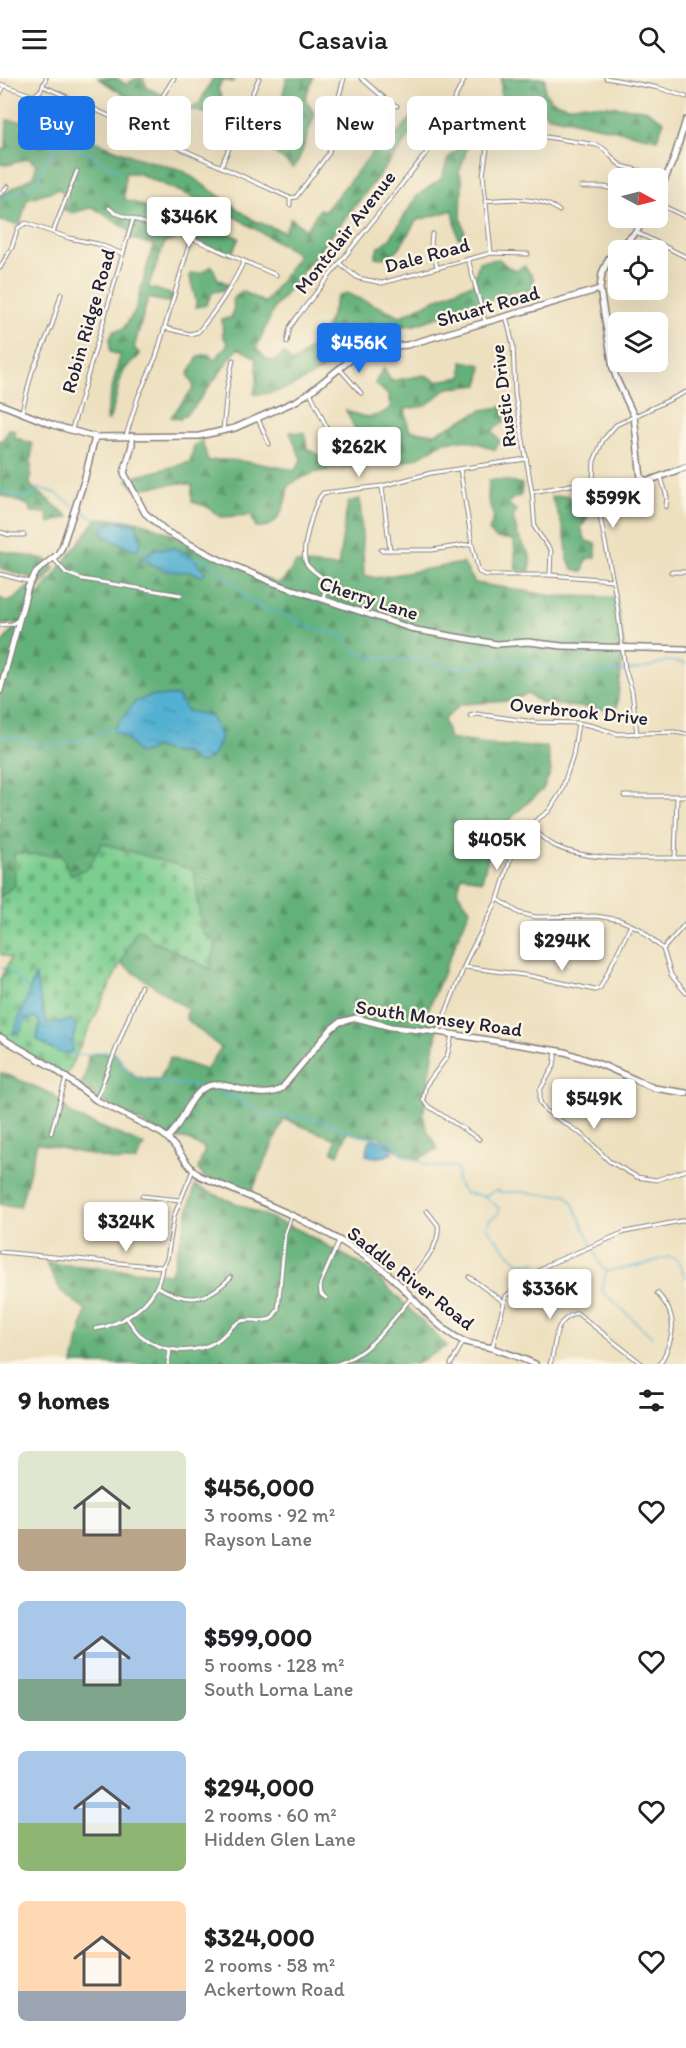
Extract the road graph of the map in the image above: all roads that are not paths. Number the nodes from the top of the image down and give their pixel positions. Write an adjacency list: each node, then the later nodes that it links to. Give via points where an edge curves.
1 (46, 78): 9 (street)
2 (174, 78): 11 (street)
3 (259, 78): 21 (street)
4 (344, 78): 29 (street, via 329,153 296,197)
5 (361, 78): 14 (street)
6 (465, 78): 12 (street, Montclair Avenue)
7 (606, 78): 13 (street)
8 (2, 85): 9 (street, via 34,96); 10 (street)
9 (43, 86): 15 (street)
10 (0, 94)
11 (163, 96)
12 (456, 96)
13 (686, 97)
14 (397, 106)
15 (107, 115)
16 (686, 120): 24 (street)
17 (547, 137): 22 (street, via 604,147 617,164)
18 (184, 150): 21 (street)
19 (428, 150): 48 (street, Montclair Avenue)
20 (487, 150): 30 (street)
21 (221, 167): 29 (street)
22 (630, 168)
23 (77, 171): 38 (street)
24 (668, 171)
25 (8, 186): 28 (street)
26 (580, 187): 27 (street)
27 (608, 188)
28 (0, 194)
29 (291, 198): 31 (street)
30 (485, 201): 34 (street, via 514,198 551,205); 43 (street)
31 (290, 205)
32 (109, 208): 36 (street)
33 (668, 208): 35 (street)
34 (558, 211)
35 (686, 217)
36 (134, 219): 41 (street); 42 (street, Robin Ridge Road)
37 (639, 228): 39 (street)
38 (53, 232): 42 (street); 50 (street, via 28,223 19,226)
39 (636, 232): 45 (street); 52 (street, via 609,258)
40 (432, 234): 49 (street)
41 (191, 238): 47 (street); 56 (street, Cherry Lane)
42 (123, 254): 68 (street, Robin Ridge Road)
43 (491, 254): 44 (street, Dale Road); 46 (street, Dale Road)
44 (528, 254)
45 (686, 257)
46 (468, 259): 49 (street, Dale Road); 55 (street)
47 (244, 261): 51 (street); 56 (street, via 223,302 198,332)
48 (340, 264): 49 (street, Dale Road, via 358,278 382,283); 57 (street, Montclair Avenue, via 290,327)
49 (437, 267)
50 (0, 268)
51 (276, 275)
52 (600, 289): 54 (street, Shuart Road); 65 (street, via 613,368)
53 (61, 294): 64 (street)
54 (506, 316): 55 (street, Shuart Road); 73 (street, Rustic Drive)
55 (486, 322): 59 (street, Shuart Road, via 407,345 364,349)
56 (165, 328): 70 (street, Cherry Lane, via 132,413)
57 (287, 342)
58 (233, 360): 69 (street)
59 (339, 368): 60 (street, Shuart Road); 62 (street)
60 (310, 392): 66 (street, Shuart Road); 67 (street)
61 (686, 392): 65 (street)
62 (361, 393)
63 (0, 404): 64 (street, Shuart Road)
64 (21, 413): 68 (street, Shuart Road)
65 (634, 416): 76 (street, via 639,475 648,481); 77 (street, via 616,425 603,440 594,461)
66 (258, 419): 69 (street, Shuart Road); 72 (street)
67 (327, 428)
68 (72, 431): 71 (street, Shuart Road)
69 (223, 431): 70 (street, Shuart Road, via 199,436)
70 (129, 436): 71 (street, Shuart Road); 94 (street, Cherry Lane, via 132,445 124,469 127,479 145,513 166,532 274,583)
71 (95, 437): 86 (street, via 62,547)
72 (269, 444)
73 (526, 459): 75 (street); 79 (street, Rustic Drive)
74 (686, 467): 76 (street)
75 (460, 469): 78 (street); 83 (street)
76 (661, 477): 80 (street)
77 (593, 481): 79 (street); 91 (street)
78 (381, 486): 85 (street); 94 (street, via 327,491 319,497 304,555 308,565 327,584)
79 (532, 492): 90 (street, Rustic Drive, via 535,528 550,551)
80 (666, 507)
81 (0, 532): 82 (street)
82 (24, 535)
83 (472, 544): 85 (street, via 432,550); 90 (street, via 476,566 483,574)
84 (381, 550): 85 (street)
85 (390, 550)
86 (53, 558): 92 (street); 93 (street, via 66,573 82,579)
87 (671, 572): 88 (street)
88 (686, 572)
89 (0, 574): 92 (street)
90 (550, 576): 91 (street)
91 (612, 580): 97 (street)
92 (30, 582): 95 (street)
93 (181, 594)
94 (323, 598): 97 (street, Cherry Lane, via 431,634 497,644)
95 (20, 619): 96 (street); 99 (street)
96 (0, 625)
97 (624, 648): 98 (street, Cherry Lane); 102 (street)
98 (686, 649)
99 (0, 691)
100 (470, 716): 101 (street, Overbrook Drive)
101 (578, 723): 102 (street, Overbrook Drive, via 618,734); 107 (street, via 573,756 561,792 549,811)
102 (637, 734): 103 (street, Overbrook Drive)
103 (686, 734)
104 (624, 796): 106 (street)
105 (686, 796): 106 (street)
106 (677, 797): 108 (street)
107 (530, 825): 108 (street, via 546,841 567,851 622,858); 110 (street, via 515,844)
108 (675, 858): 109 (street)
109 (686, 858)
110 (498, 899): 112 (street, via 519,913 536,917 596,916); 114 (street)
111 (686, 923): 113 (street)
112 (631, 925): 113 (street); 114 (street, via 600,988 595,990)
113 (663, 949): 116 (street, via 671,975)
114 (465, 967): 117 (street)
115 (141, 987): 123 (street)
116 (686, 993)
117 (438, 1032): 118 (street, South Monsey Road); 125 (street, South Monsey Road, via 391,1028 367,1019 349,1018 332,1029 276,1092 261,1094 210,1085 198,1093)
118 (452, 1034): 120 (street, South Monsey Road); 126 (street, via 447,1057 426,1085 423,1100)
119 (0, 1037): 121 (street, Saddle River Road)
120 (556, 1051): 122 (street, South Monsey Road, via 602,1065 654,1088); 128 (street, via 554,1066 540,1090 545,1110 584,1136 609,1161 637,1177 656,1180)
121 (66, 1078): 123 (street, Saddle River Road); 124 (street)
122 (686, 1093)
123 (96, 1100): 125 (street, Saddle River Road)
124 (51, 1133)
125 (168, 1137): 127 (street, Saddle River Road)
126 (479, 1139)
127 (193, 1170): 130 (street); 132 (street, Saddle River Road)
128 (686, 1170)
129 (142, 1196): 130 (street)
130 (180, 1200): 136 (street)
131 (427, 1211): 140 (street, via 438,1225 437,1239)
132 (291, 1214): 134 (street, Saddle River Road); 149 (street, via 275,1315 266,1320 239,1322 207,1346)
133 (686, 1220): 144 (street, via 626,1232 560,1258 508,1294)
134 (339, 1239): 140 (street, Saddle River Road, via 378,1265); 142 (street, via 320,1285)
135 (0, 1252): 136 (street)
136 (162, 1267): 139 (street)
137 (231, 1277): 139 (street, via 219,1289 192,1299)
138 (468, 1277): 144 (street)
139 (158, 1287): 145 (street)
140 (402, 1288): 143 (street, Saddle River Road)
141 (657, 1293): 156 (street, via 669,1307 673,1325)
142 (326, 1298)
143 (411, 1298): 147 (street, Saddle River Road); 151 (street, via 365,1350)
144 (504, 1302): 148 (street)
145 (126, 1317): 146 (street); 149 (street, via 139,1334)
146 (95, 1329)
147 (463, 1342): 148 (street, Saddle River Road); 152 (street)
148 (492, 1348): 153 (street, Saddle River Road)
149 (170, 1350): 150 (street)
150 (168, 1364)
151 (338, 1364)
152 (451, 1364)
153 (535, 1364)
154 (550, 1364): 155 (street, via 556,1330 577,1313)
155 (642, 1364)
156 (660, 1364)

